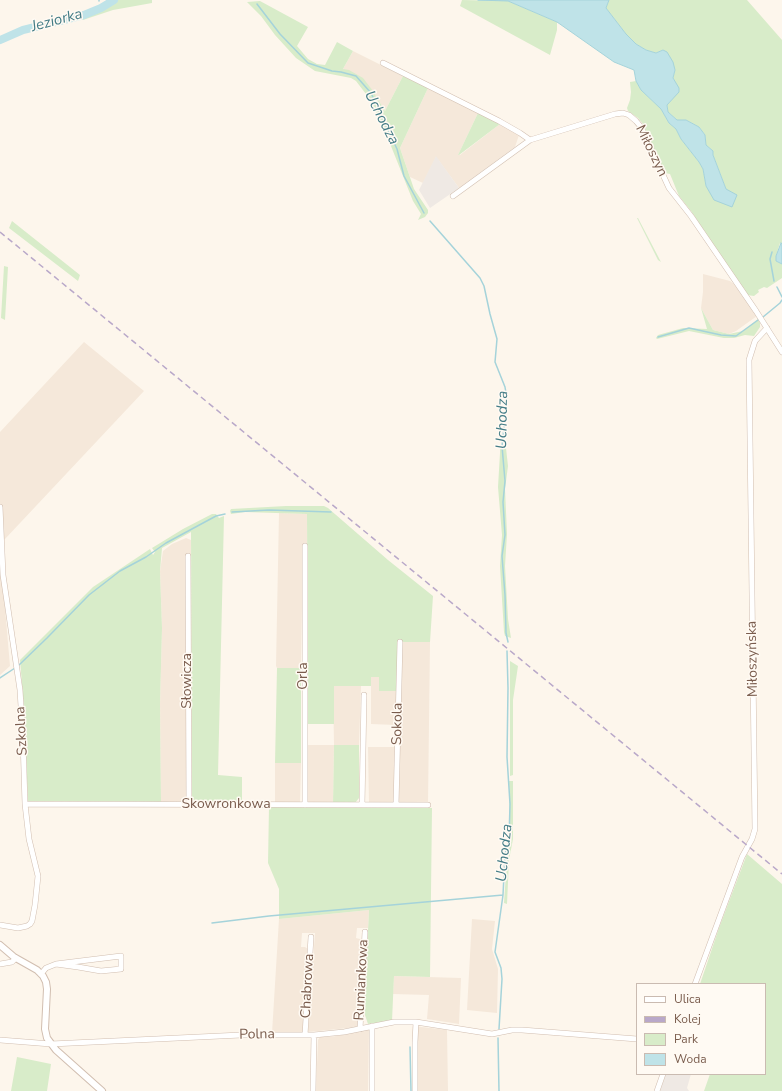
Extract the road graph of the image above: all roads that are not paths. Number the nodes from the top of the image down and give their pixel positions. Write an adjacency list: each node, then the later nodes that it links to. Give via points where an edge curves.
1 (383, 63): 2 (street, via 510,127)
2 (530, 140): 3 (street, Miłoszyn); 4 (street, Miłoszyn, via 615,114 629,115 641,127 669,188)
3 (453, 196)
4 (767, 328): 5 (street, Miłoszyn); 25 (street, Miłoszyńska, via 755,341 749,360 755,829 742,856)
5 (782, 352)
6 (0, 507): 11 (street, Szkolna, via 3,575 20,690)
7 (305, 546): 13 (street, Orla)
8 (188, 556): 12 (street, Słowicza)
9 (400, 642): 15 (street, Sokola)
10 (364, 695): 14 (street)
11 (25, 804): 12 (street, Skowronkowa); 17 (street, Szkolna, via 38,876 33,916 30,924 23,927)
12 (189, 805): 13 (street, Skowronkowa)
13 (305, 805): 14 (street, Skowronkowa)
14 (362, 805): 15 (street, Skowronkowa)
15 (396, 805): 16 (street, Skowronkowa)
16 (428, 805)
17 (0, 925)
18 (365, 932): 28 (street, Rumiankowa)
19 (311, 937): 29 (street, Chabrowa)
20 (0, 945): 21 (street)
21 (16, 958): 22 (street, via 12,962); 24 (street)
22 (0, 964)
23 (56, 964): 23 (street, via 101,971 121,969 121,956); 24 (street, via 46,968)
24 (41, 974): 33 (street, via 47,989 44,1029)
25 (696, 983)
26 (416, 1022): 27 (street, Polna); 31 (street, Polna, via 492,1034 522,1030); 38 (street)
27 (372, 1026): 28 (street, Polna); 37 (street)
28 (360, 1028): 30 (street, Polna)
29 (305, 1035): 30 (street, Polna); 33 (street, Polna, via 241,1035)
30 (314, 1035): 36 (street)
31 (636, 1039)
32 (0, 1040): 33 (street, Polna)
33 (51, 1044): 35 (street)
34 (663, 1075): 39 (street)
35 (102, 1091)
36 (313, 1091)
37 (372, 1091)
38 (415, 1091)
39 (657, 1091)

